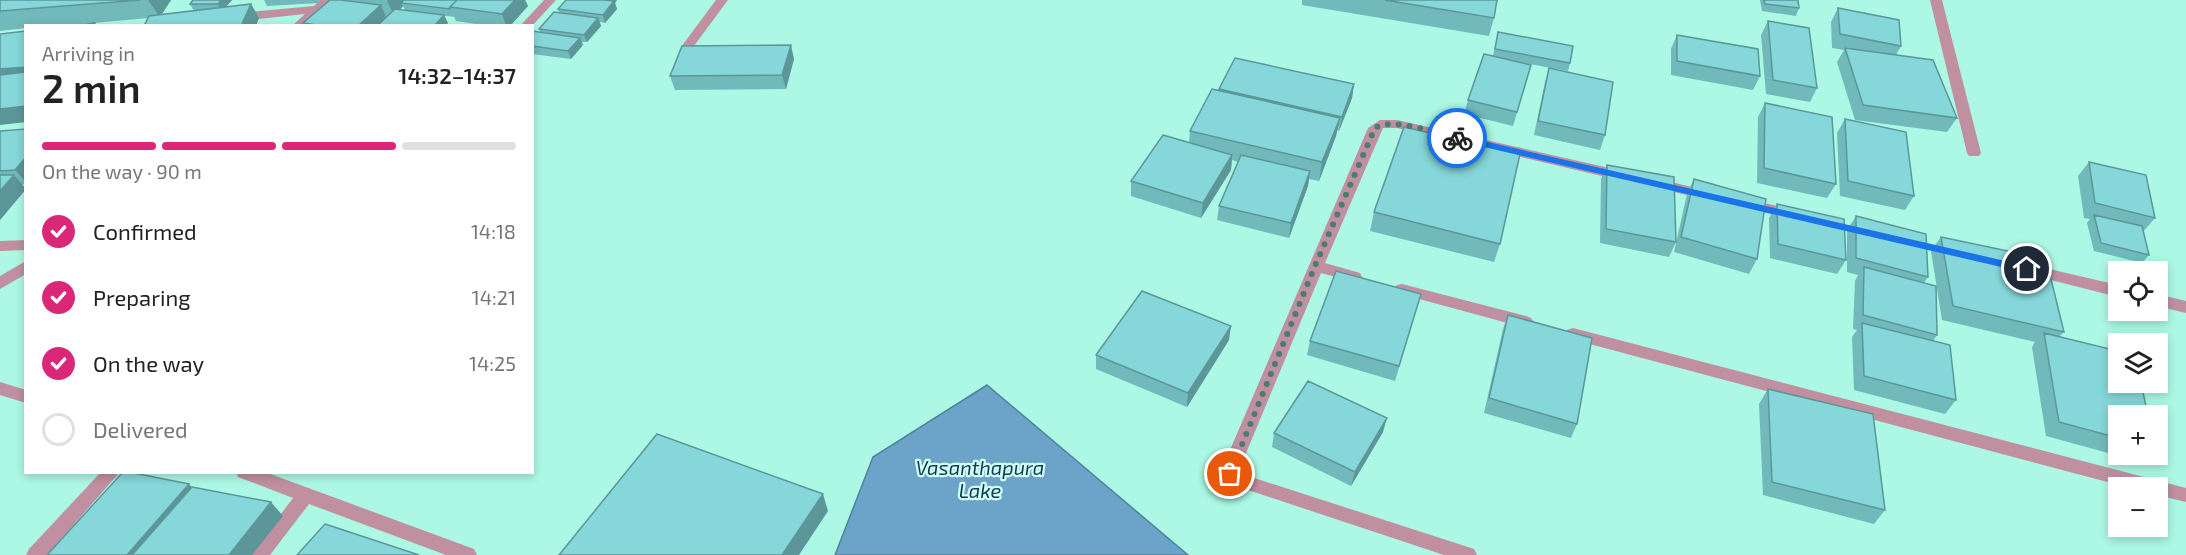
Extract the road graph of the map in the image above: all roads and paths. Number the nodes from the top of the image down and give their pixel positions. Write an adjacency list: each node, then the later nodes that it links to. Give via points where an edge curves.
1 (327, 0): 5 (street)
2 (550, 0): 8 (street)
3 (722, 0): 11 (street)
4 (1936, 0): 14 (street)
5 (317, 9): 6 (street); 7 (street)
6 (227, 18)
7 (300, 24)
8 (528, 24)
9 (24, 40): 10 (street)
10 (0, 43)
11 (687, 47)
12 (24, 135): 13 (street)
13 (0, 136)
14 (1974, 153)
15 (1811, 219): 18 (street, via 1397,124 1380,124)
16 (24, 245): 17 (street)
17 (0, 246)
18 (1315, 266): 30 (street); 34 (street, via 1230,474)
19 (24, 267): 21 (street)
20 (2016, 267): 22 (street)
21 (0, 284)
22 (2108, 289)
23 (2168, 303): 24 (street)
24 (2186, 307)
25 (0, 388): 26 (street)
26 (24, 396)
27 (110, 474): 31 (street)
28 (249, 474): 29 (street)
29 (306, 495): 32 (street); 33 (street)
30 (2186, 495)
31 (35, 555)
32 (259, 555)
33 (468, 555)
34 (1468, 555)

